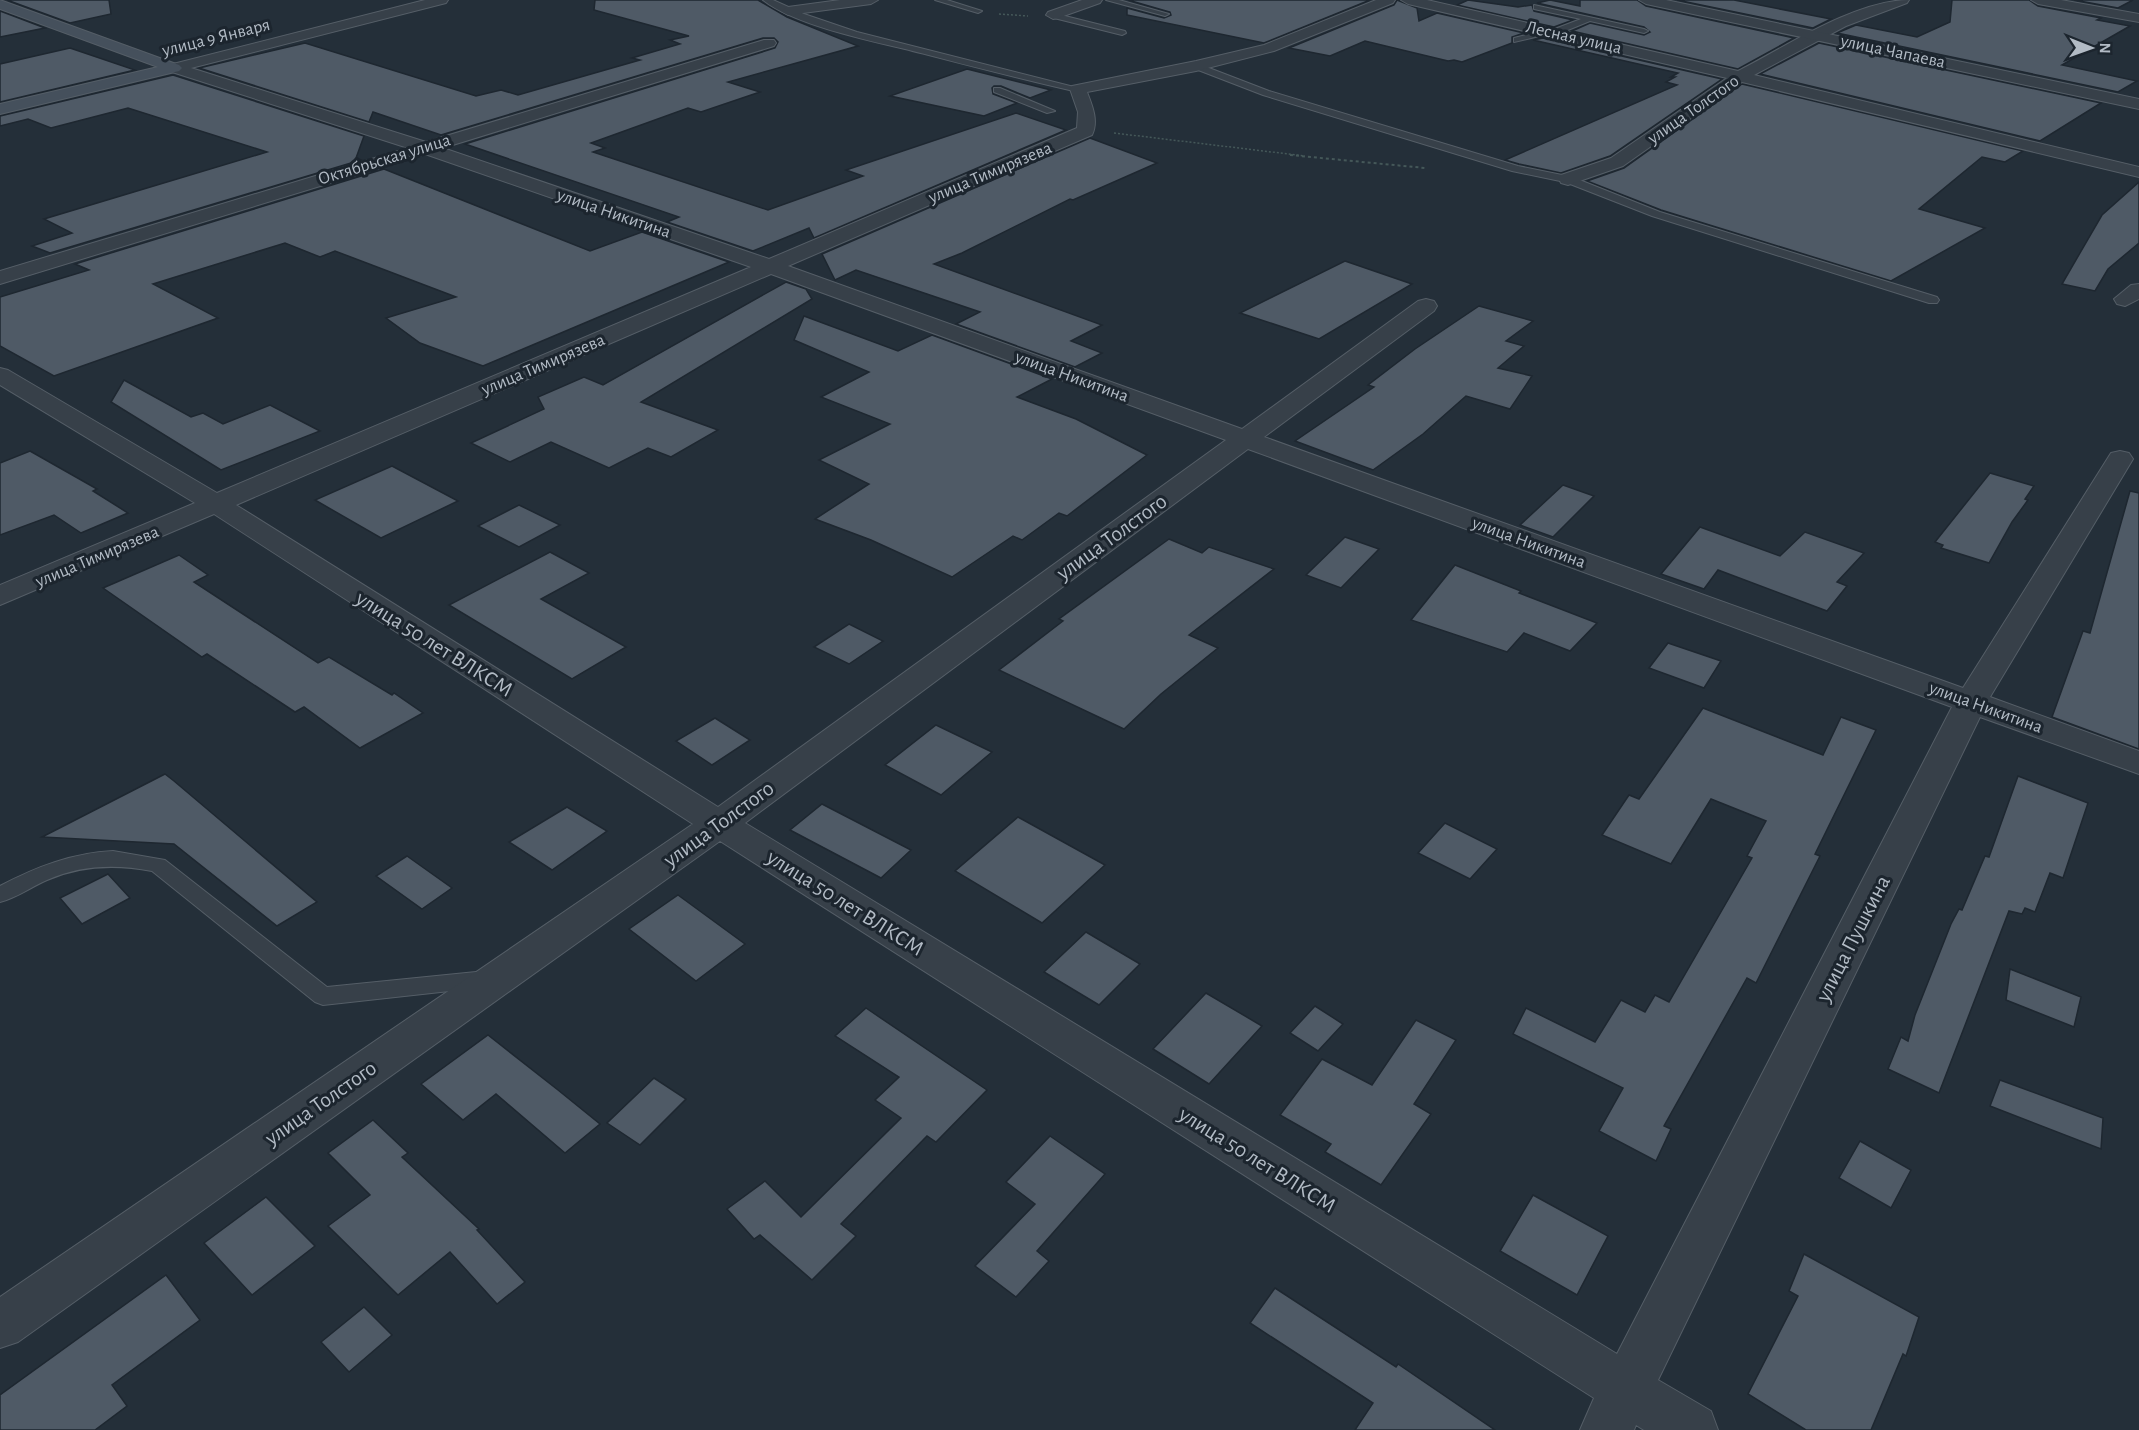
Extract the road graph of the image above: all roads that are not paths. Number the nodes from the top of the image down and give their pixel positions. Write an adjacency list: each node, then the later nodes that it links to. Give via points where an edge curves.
1 (441, 0): 27 (street, улица 9 Января)
2 (766, 0): 14 (lane)
3 (871, 0): 14 (street)
4 (939, 0): 15 (lane)
5 (1095, 0): 17 (street)
6 (1110, 0): 16 (lane)
7 (1388, 0): 26 (street, via 1269,48)
8 (1408, 0): 21 (street, Лесная улица)
9 (1646, 0): 23 (street, улица Чапаева)
10 (1902, 0): 23 (street, улица Толстого)
11 (2038, 0): 18 (street)
12 (0, 4): 27 (main road, улица Никитина)
13 (1537, 7): 19 (lane)
14 (788, 11): 30 (lane, via 837,30)
15 (978, 11)
16 (1165, 14)
17 (1053, 15): 22 (lane)
18 (2139, 18)
19 (1590, 19): 20 (lane); 21 (lane)
20 (1644, 31)
21 (1552, 32): 24 (lane); 28 (street, Лесная улица)
22 (1122, 33)
23 (1818, 35): 28 (street, улица Толстого); 33 (street, улица Чапаева)
24 (1517, 40)
25 (769, 43): 36 (street, Октябрьская улица)
26 (1196, 66): 30 (street); 38 (lane, via 1348,119 1516,169)
27 (174, 68): 34 (main road, улица 9 Января); 36 (street, улица Никитина)
28 (1739, 77): 37 (street, Лесная улица); 38 (street, улица Толстого, via 1617,162)
29 (997, 90): 32 (lane)
30 (1075, 93): 39 (street, улица Тимирязева, via 1086,112 1083,133)
31 (1057, 99): 32 (lane)
32 (1034, 104): 35 (lane)
33 (2139, 104)
34 (0, 110)
35 (1050, 111)
36 (423, 147): 39 (street, улица Никитина); 40 (street, Октябрьская улица)
37 (2139, 172)
38 (1568, 179): 41 (lane, via 1656,214)
39 (769, 266): 44 (street, улица Никитина); 46 (street, улица Тимирязева)
40 (0, 278)
41 (1933, 300)
42 (1426, 306): 44 (street, улица Толстого)
43 (0, 375): 46 (street, улица 50 лет ВЛКСМ)
44 (1243, 439): 48 (street, улица Никитина); 50 (street, улица Толстого)
45 (2120, 459): 48 (street, улица Пушкина)
46 (218, 505): 47 (street, улица Тимирязева); 50 (street, улица 50 лет ВЛКСМ)
47 (0, 596)
48 (1971, 701): 49 (street, улица Никитина); 54 (street, улица Пушкина)
49 (2139, 763)
50 (719, 824): 52 (street, улица Толстого); 54 (street, улица 50 лет ВЛКСМ)
51 (0, 895): 52 (lane, via 45,871 77,860 135,860 158,865 322,996)
52 (497, 978): 53 (street, улица Толстого)
53 (0, 1325)
54 (1626, 1388): 55 (street, улица Пушкина); 56 (street, улица 50 лет ВЛКСМ)
55 (1606, 1430)
56 (1692, 1430)

